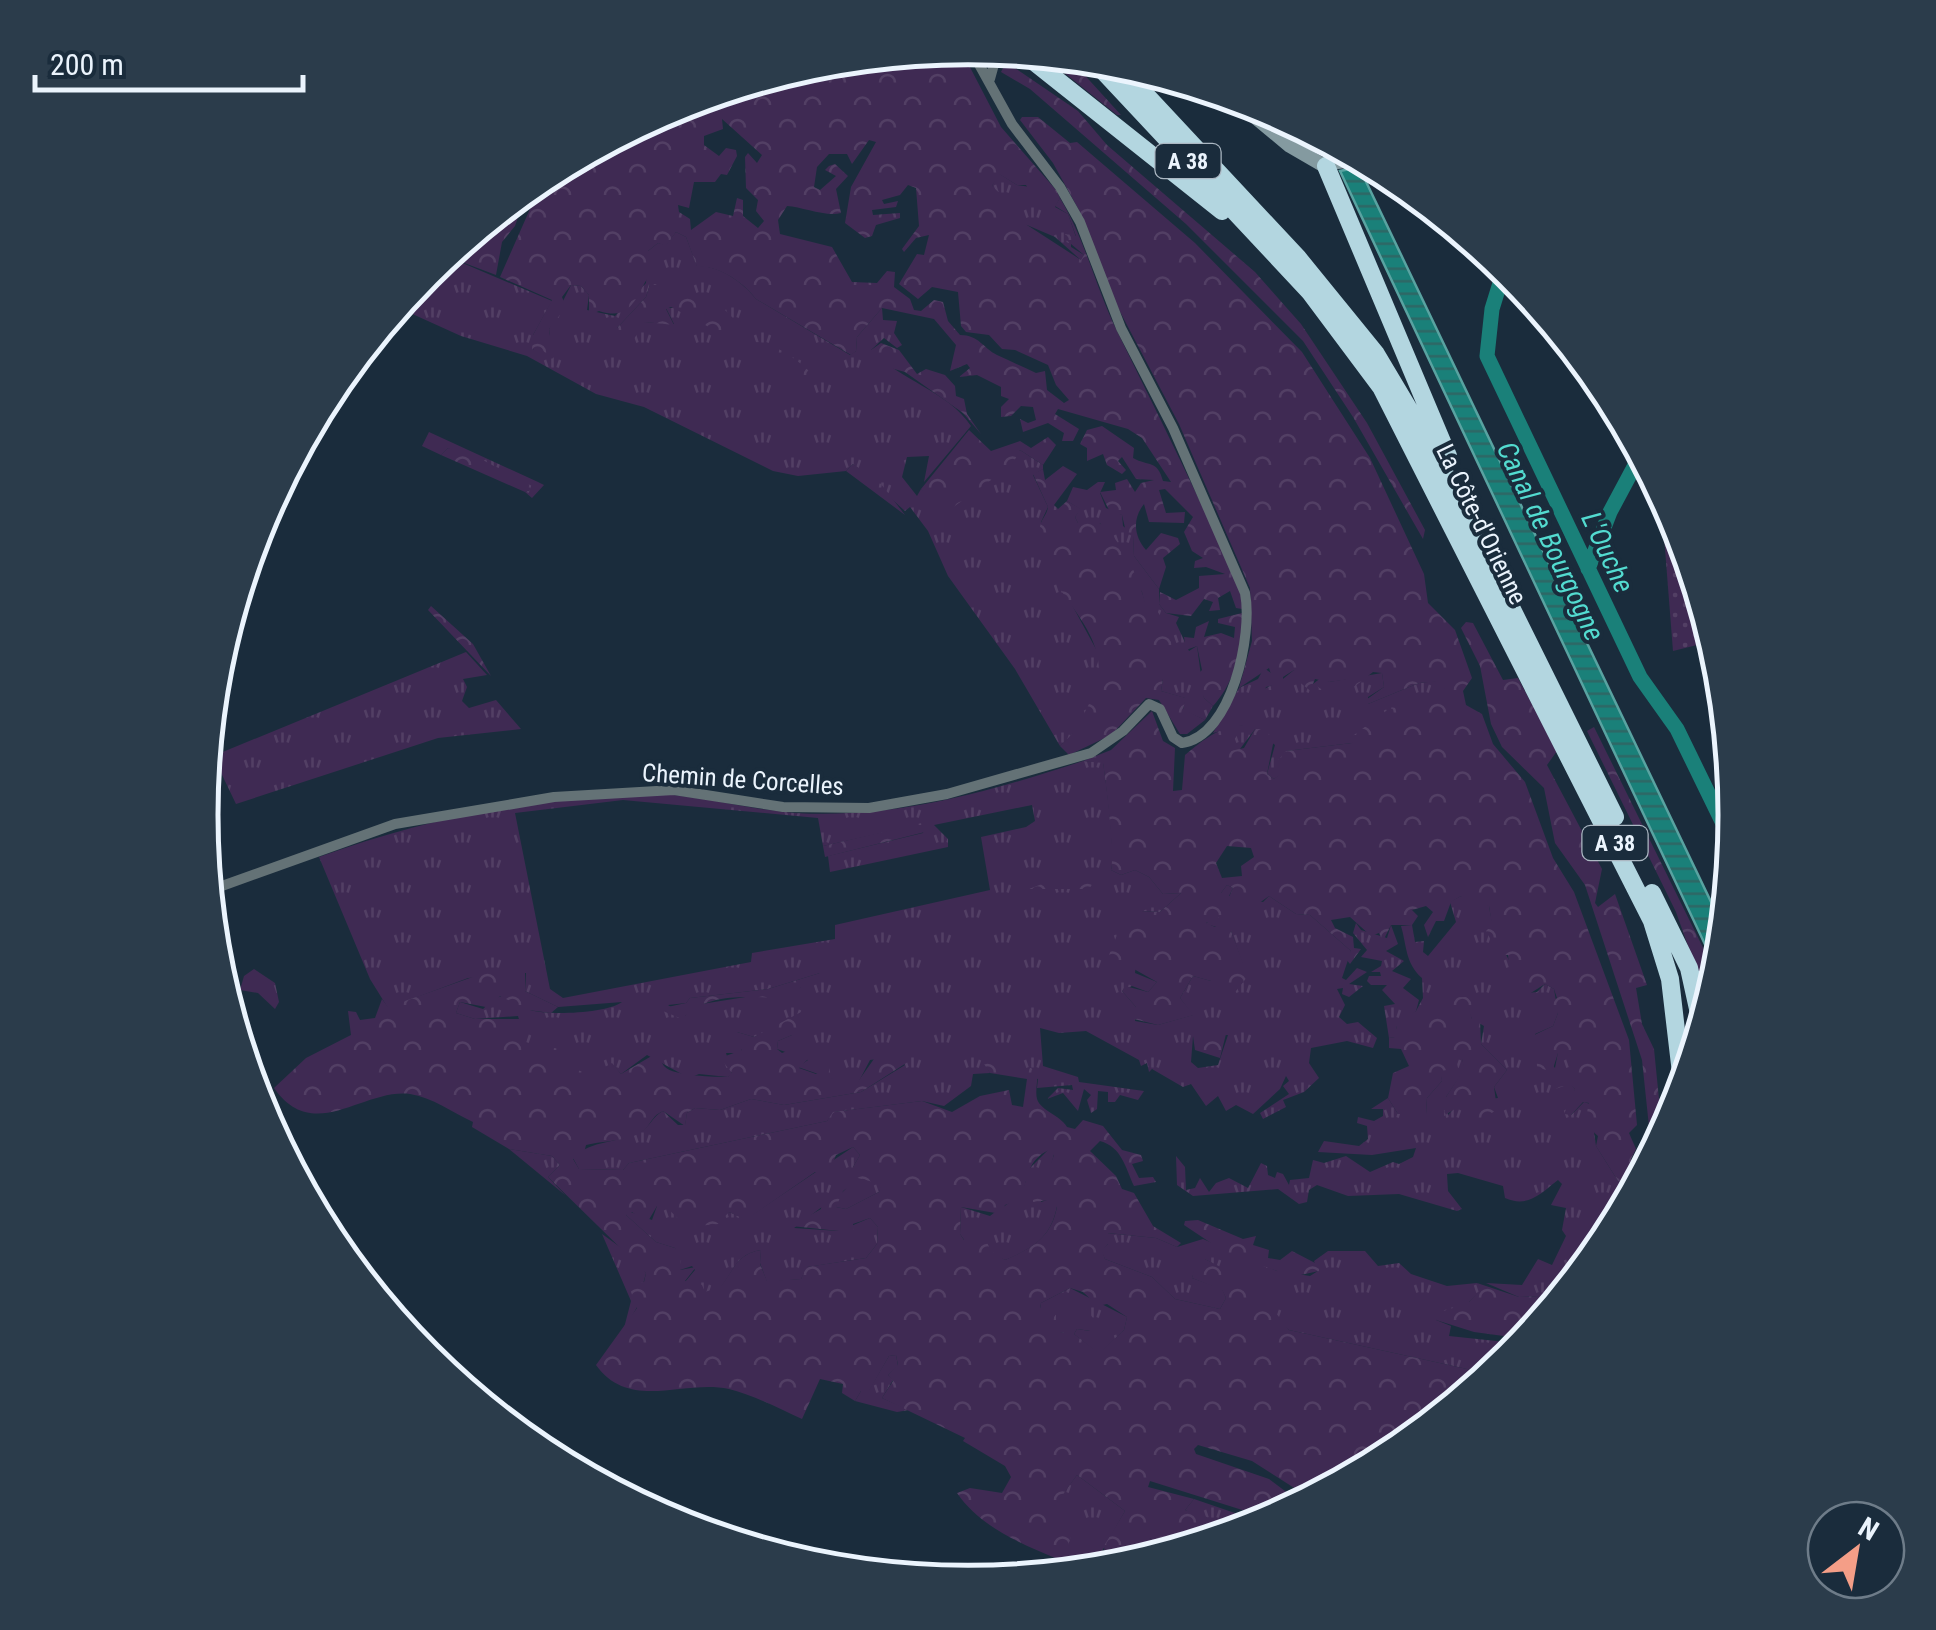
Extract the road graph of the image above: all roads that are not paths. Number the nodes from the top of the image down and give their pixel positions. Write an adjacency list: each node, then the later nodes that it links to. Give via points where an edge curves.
1 (979, 65): 6 (street)
2 (991, 66): 6 (street)
3 (1043, 69): 10 (highway)
4 (1111, 79): 10 (highway, La Côte-d'Orienne / A 38)
5 (1135, 84): 11 (highway, La Côte-d'Orienne / A 38, via 1356,326 1406,402)
6 (990, 85): 13 (street, Chemin de Corcelles, via 1080,222 1121,328 1182,445 1246,593 1248,641 1238,676 1198,738 1182,743 1172,737 1160,708 1149,704 1091,752 947,794 869,808 639,790 517,802 394,824)
7 (1268, 128): 9 (main road)
8 (1340, 163): 9 (main road)
9 (1331, 165): 11 (highway)
10 (1283, 263): 16 (highway, La Côte-d'Orienne / A 38, via 1337,325 1396,411 1638,889 1668,968)
11 (1493, 568): 12 (highway, La Côte-d'Orienne / A 38)
12 (1635, 862): 14 (highway, via 1683,954); 15 (highway, La Côte-d'Orienne / A 38, via 1673,953)
13 (222, 886)
14 (1695, 999)
15 (1684, 1035)
16 (1678, 1056)

